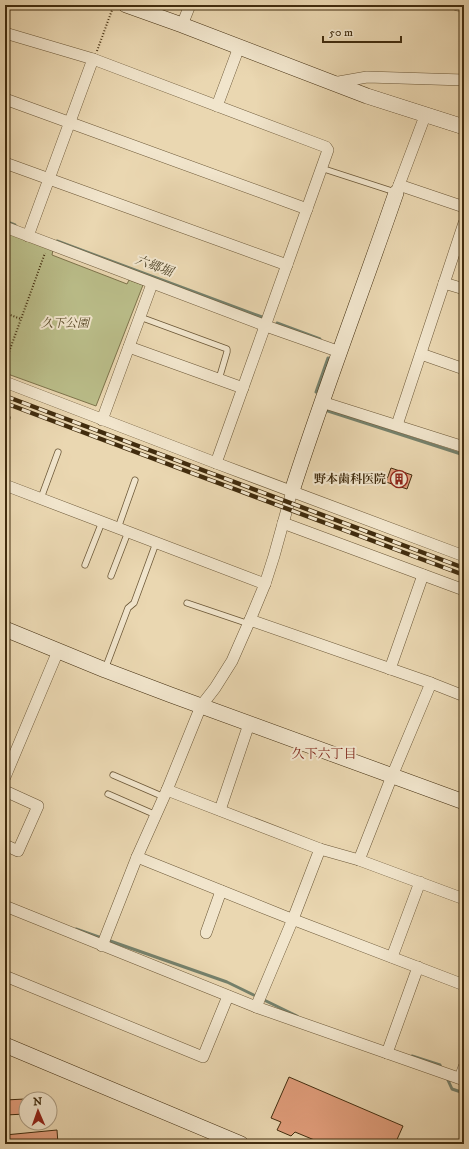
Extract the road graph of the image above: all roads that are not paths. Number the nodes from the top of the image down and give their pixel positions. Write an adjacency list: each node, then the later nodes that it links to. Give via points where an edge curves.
1 (126, 5): 5 (street)
2 (190, 5): 5 (street)
3 (457, 5): 4 (street)
4 (464, 6)
5 (182, 25): 7 (street)
6 (5, 33): 8 (street)
7 (239, 47): 10 (street); 12 (street)
8 (93, 59): 12 (street); 14 (street)
9 (464, 80): 10 (street, via 367,77)
10 (332, 83): 13 (street)
11 (5, 99): 14 (street)
12 (217, 106): 17 (street, via 326,147 328,150)
13 (425, 116): 15 (street); 19 (street)
14 (70, 122): 18 (street); 21 (street)
15 (464, 127)
16 (5, 163): 18 (street)
17 (321, 168): 19 (lane); 21 (street)
18 (49, 180): 24 (street); 25 (street)
19 (397, 189): 20 (street); 32 (street)
20 (464, 207)
21 (307, 209): 25 (street)
22 (464, 223): 26 (street)
23 (5, 227): 24 (street)
24 (28, 236): 27 (street)
25 (287, 265): 30 (street)
26 (444, 283): 28 (street); 33 (street)
27 (152, 284): 29 (street); 30 (street)
28 (464, 289)
29 (140, 317): 31 (street); 35 (lane, via 227,349)
30 (266, 326): 32 (street); 37 (street)
31 (129, 347): 35 (street); 39 (street)
32 (340, 352): 38 (street)
33 (421, 354): 34 (street); 40 (street)
34 (464, 369)
35 (219, 379): 37 (street)
36 (5, 382): 39 (street)
37 (243, 388): 43 (street)
38 (322, 402): 40 (street); 46 (street)
39 (102, 420): 43 (street)
40 (397, 425): 41 (street)
41 (464, 447)
42 (58, 452): 47 (lane)
43 (216, 464): 46 (street)
44 (135, 480): 50 (lane)
45 (5, 485): 47 (street)
46 (292, 491): 49 (street); 52 (street)
47 (41, 498): 48 (street)
48 (102, 522): 50 (street); 53 (lane)
49 (283, 523): 54 (street); 56 (street)
50 (123, 530): 51 (street); 55 (lane)
51 (156, 543): 56 (street); 63 (lane)
52 (464, 556)
53 (85, 565)
54 (423, 575): 57 (street); 62 (street)
55 (111, 576)
56 (265, 584): 59 (street)
57 (464, 590)
58 (187, 603): 59 (lane)
59 (249, 622): 62 (street); 66 (street, via 232,660)
60 (5, 629): 61 (street)
61 (58, 651): 63 (street); 70 (street)
62 (390, 669): 64 (street)
63 (105, 670): 66 (street)
64 (431, 683): 65 (street); 69 (street)
65 (464, 696)
66 (201, 706): 67 (street); 73 (street)
67 (249, 724): 69 (street); 75 (street)
68 (113, 775): 73 (lane)
69 (392, 776): 74 (street); 80 (street)
70 (5, 777)
71 (5, 791): 77 (street, via 38,806 18,851)
72 (108, 794): 76 (lane)
73 (165, 794): 75 (street); 76 (street)
74 (464, 802)
75 (220, 810): 78 (street)
76 (156, 815): 79 (street)
77 (5, 845)
78 (320, 849): 80 (street); 85 (street)
79 (137, 857): 82 (street); 87 (street)
80 (359, 860): 81 (street)
81 (420, 882): 83 (street); 88 (street)
82 (221, 891): 85 (street); 86 (street)
83 (464, 899)
84 (5, 906): 87 (street)
85 (293, 919): 88 (street); 93 (street)
86 (206, 933)
87 (102, 946): 92 (street)
88 (392, 957): 89 (street)
89 (418, 968): 91 (street); 95 (street)
90 (5, 976): 92 (street, via 203,1057)
91 (464, 985)
92 (228, 996): 93 (street)
93 (256, 1008): 95 (street)
94 (5, 1045): 98 (street)
95 (387, 1053): 97 (street)
96 (464, 1067): 97 (street)
97 (462, 1079)
98 (241, 1144)

